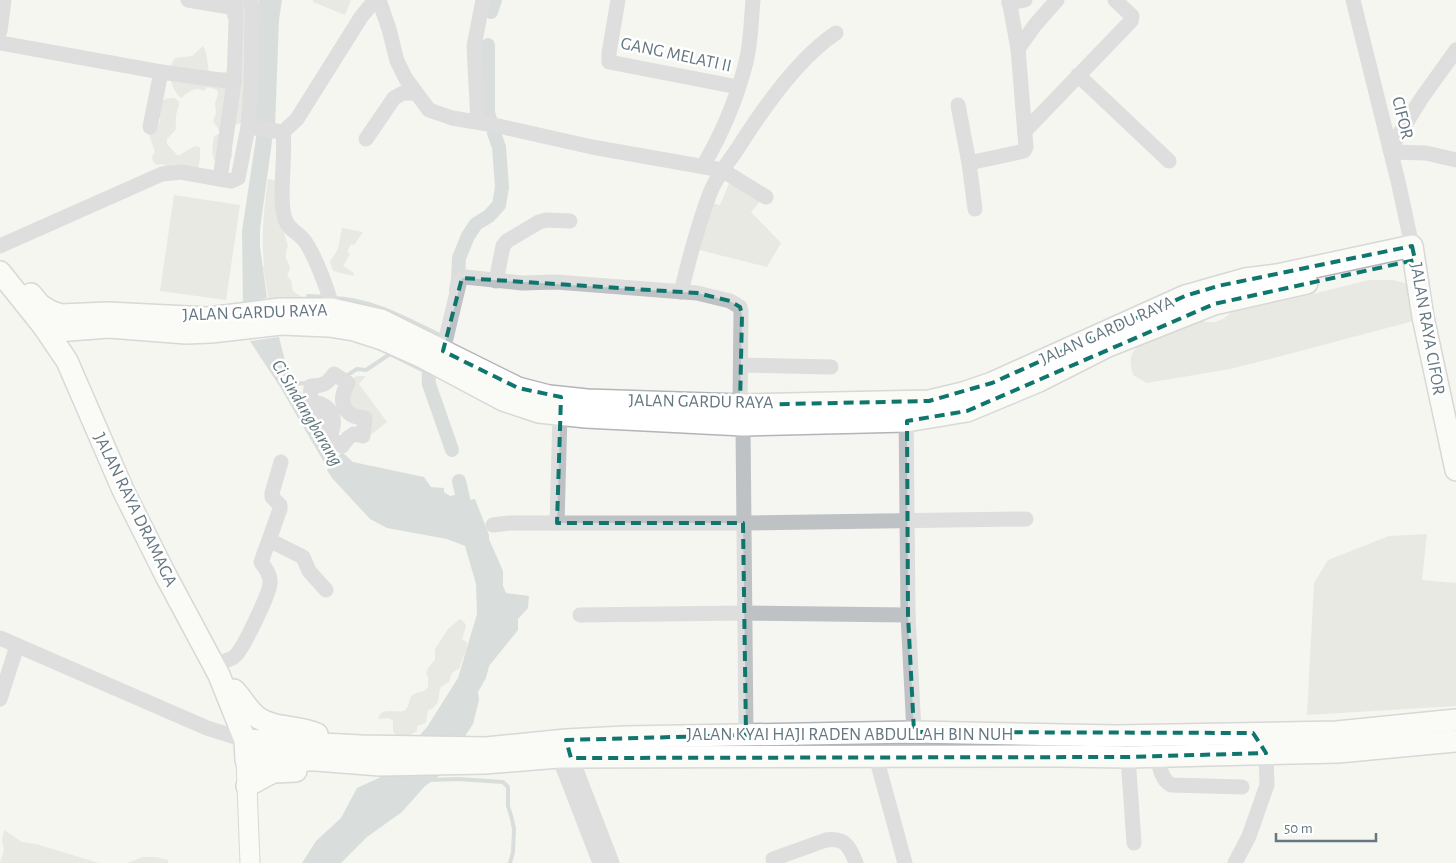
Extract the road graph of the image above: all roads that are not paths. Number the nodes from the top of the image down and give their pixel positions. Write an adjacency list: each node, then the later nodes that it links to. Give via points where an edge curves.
1 (4, 0): 15 (street)
2 (188, 0): 14 (street)
3 (250, 0): 27 (street)
4 (375, 0): 29 (street, via 297,119)
5 (379, 0): 24 (street, via 398,60)
6 (483, 0): 26 (street, via 474,46)
7 (618, 0): 23 (street, GANG MELATI II, via 610,62)
8 (753, 0): 23 (street, via 746,65)
9 (1025, 0): 13 (street)
10 (1057, 0): 18 (street)
11 (1115, 0): 21 (street, via 1132,16 1131,21)
12 (1353, 0): 32 (street, CIFOR)
13 (1009, 1): 18 (street)
14 (235, 4): 22 (street)
15 (0, 31)
16 (836, 33): 37 (street, via 814,51 775,94)
17 (0, 43): 20 (street)
18 (1018, 49): 30 (street)
19 (1456, 50): 32 (street)
20 (161, 72): 22 (street); 28 (street)
21 (1078, 75): 30 (street); 34 (street)
22 (234, 82): 38 (street)
23 (738, 87): 36 (street, via 729,114)
24 (416, 93): 26 (street, via 435,113); 31 (street, via 403,93 394,98)
25 (958, 105): 35 (street)
26 (478, 122): 36 (street, via 608,150)
27 (253, 127): 29 (street); 38 (street, via 238,178 231,181)
28 (150, 128)
29 (278, 131): 47 (street, via 285,147 283,190 286,224 309,248)
30 (1025, 131): 35 (street, via 1024,151)
31 (366, 139)
32 (1390, 151): 33 (street, via 1426,153); 43 (street, CIFOR)
33 (1456, 160)
34 (1169, 161)
35 (969, 163): 40 (street)
36 (703, 166): 37 (street)
37 (722, 170): 39 (street); 46 (street, via 709,194)
38 (220, 179): 42 (street, via 181,172 162,174)
39 (766, 197)
40 (975, 209)
41 (570, 221): 45 (street, via 539,222 508,240 503,246)
42 (0, 246)
43 (1413, 253): 57 (highway, JALAN GARDU RAYA, via 1245,279 1185,296 992,383); 60 (highway, JALAN RAYA CIFOR, via 1423,317)
44 (0, 270): 49 (highway, JALAN GARDU RAYA, via 12,274 40,305 56,314 108,312); 50 (highway, JALAN RAYA DRAMAGA)
45 (496, 281): 46 (street, via 556,282); 52 (street, via 471,277 460,280)
46 (681, 292): 54 (street, via 723,298 740,307)
47 (332, 309): 48 (highway, JALAN GARDU RAYA); 52 (highway, JALAN GARDU RAYA, via 381,320)
48 (280, 316): 49 (highway, JALAN GARDU RAYA); 52 (highway, JALAN GARDU RAYA, via 354,330)
49 (237, 322): 51 (highway, via 186,333)
50 (44, 327): 51 (highway, via 56,331); 53 (highway, JALAN RAYA DRAMAGA)
51 (95, 328): 53 (highway, via 75,338)
52 (435, 353): 56 (highway, JALAN GARDU RAYA, via 518,388); 58 (highway, JALAN GARDU RAYA, via 503,400 538,412)
53 (67, 361): 76 (highway, JALAN RAYA DRAMAGA, via 123,490)
54 (741, 365): 55 (street); 59 (street)
55 (831, 367)
56 (587, 408): 58 (highway, JALAN GARDU RAYA); 59 (highway, JALAN GARDU RAYA)
57 (906, 411): 59 (highway, JALAN GARDU RAYA); 65 (street)
58 (560, 414): 66 (street)
59 (741, 415): 67 (street)
60 (1450, 419): 63 (highway, JALAN RAYA CIFOR)
61 (333, 429): 61 (street, via 342,446 354,434 363,436 365,418 356,418 348,413 341,400 348,383 334,374 328,383 311,386 320,403 310,406)
62 (281, 462): 69 (street, via 272,492 280,509)
63 (1456, 470)
64 (1026, 518): 65 (street)
65 (907, 520): 67 (street); 73 (street)
66 (557, 523): 67 (street); 68 (street)
67 (743, 523): 71 (street)
68 (493, 525)
69 (269, 540): 70 (street, via 303,558); 76 (street, via 260,562 271,584 241,649)
70 (326, 590)
71 (745, 612): 72 (street); 73 (street); 81 (street)
72 (580, 615)
73 (908, 615): 79 (street)
74 (0, 638): 75 (street)
75 (18, 646): 77 (street); 85 (street, via 207,728)
76 (216, 670): 83 (highway, via 248,709 263,720 310,731); 85 (highway, JALAN RAYA DRAMAGA)
77 (0, 699)
78 (1456, 720): 80 (highway, JALAN KYAI HAJI RADEN ABDULLAH BIN NUH, via 1337,732)
79 (914, 732): 80 (highway, JALAN KYAI HAJI RADEN ABDULLAH BIN NUH, via 1116,736); 81 (highway, JALAN KYAI HAJI RADEN ABDULLAH BIN NUH)
80 (1263, 733): 86 (street)
81 (746, 735): 84 (highway, JALAN KYAI HAJI RADEN ABDULLAH BIN NUH, via 625,737)
82 (1456, 741): 86 (highway, JALAN KYAI HAJI RADEN ABDULLAH BIN NUH, via 1338,752)
83 (337, 745): 85 (highway, JALAN KYAI HAJI RADEN ABDULLAH BIN NUH); 87 (highway, JALAN KYAI HAJI RADEN ABDULLAH BIN NUH)
84 (563, 749): 87 (highway, JALAN KYAI HAJI RADEN ABDULLAH BIN NUH, via 485,755); 89 (highway, JALAN KYAI HAJI RADEN ABDULLAH BIN NUH, via 683,756); 97 (street); 98 (street)
85 (245, 750): 91 (highway, JALAN KYAI HAJI RADEN ABDULLAH BIN NUH); 92 (main road)
86 (1266, 753): 88 (highway, JALAN KYAI HAJI RADEN ABDULLAH BIN NUH); 101 (street, via 1267,785 1249,836)
87 (384, 756): 91 (highway, JALAN KYAI HAJI RADEN ABDULLAH BIN NUH)
88 (1158, 756): 90 (highway, JALAN KYAI HAJI RADEN ABDULLAH BIN NUH); 93 (street, via 1164,778 1171,785)
89 (876, 757): 90 (highway, JALAN KYAI HAJI RADEN ABDULLAH BIN NUH); 100 (street)
90 (1128, 757): 94 (street)
91 (358, 764): 92 (highway, via 273,772)
92 (247, 786): 96 (main road)
93 (1242, 788)
94 (1134, 843)
95 (770, 862): 99 (street, via 835,839 849,847)
96 (250, 863)
97 (600, 863)
98 (612, 863)
99 (856, 863)
100 (904, 863)
101 (1235, 863)

